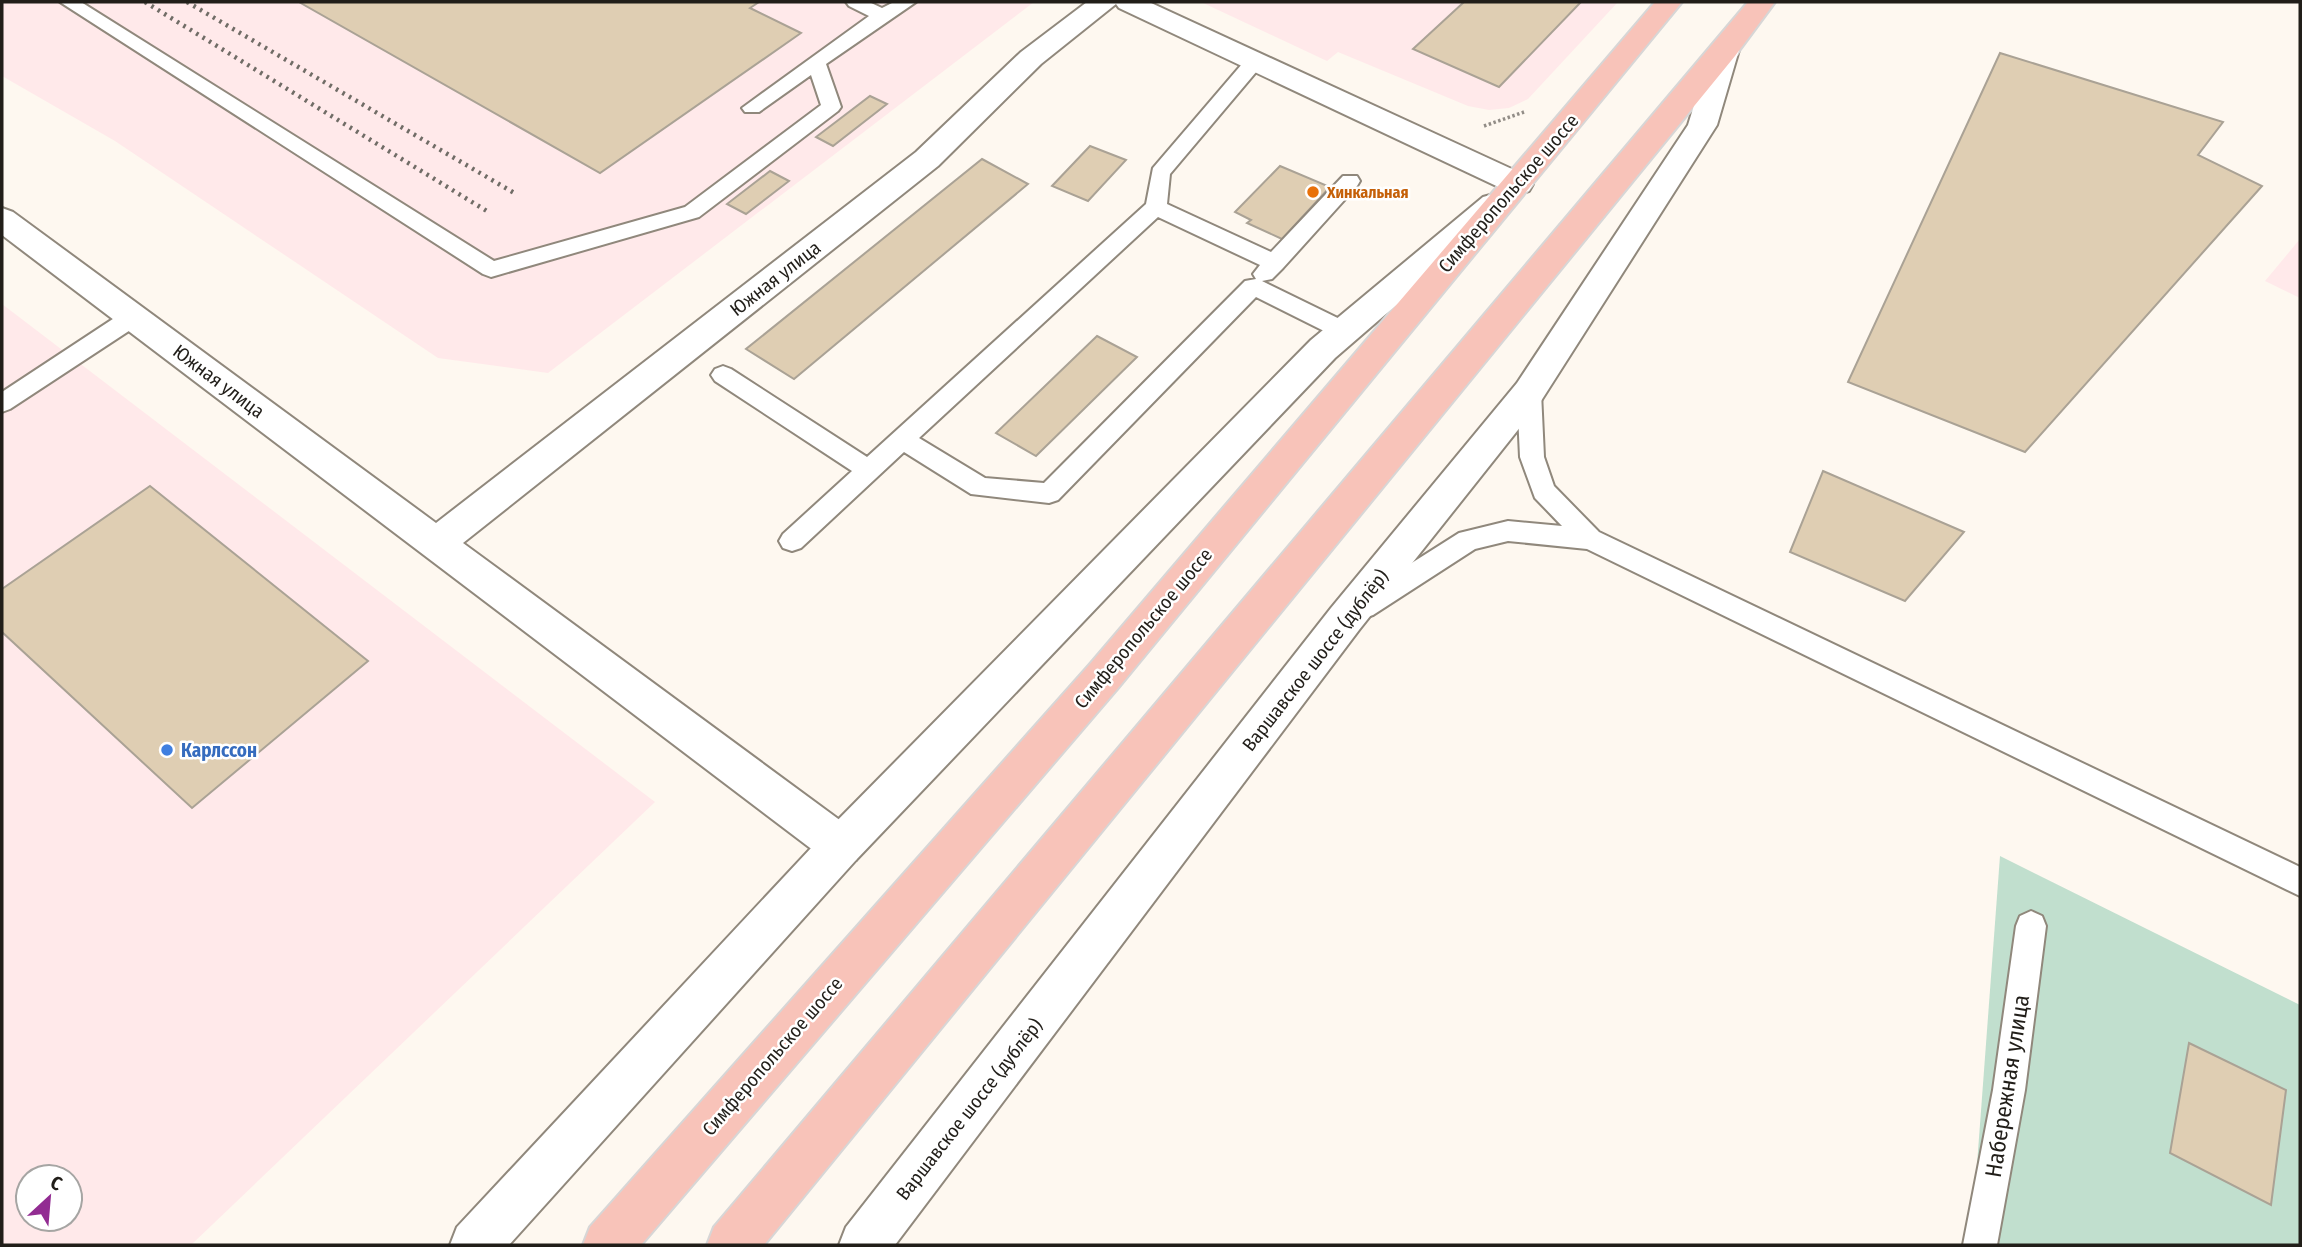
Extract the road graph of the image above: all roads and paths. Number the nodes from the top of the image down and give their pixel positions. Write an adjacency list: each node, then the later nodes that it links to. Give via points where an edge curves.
1 (69, 2): 11 (lane, via 491,269 692,212 831,107)
2 (855, 2): 8 (lane)
3 (907, 2): 8 (lane)
4 (1104, 2): 28 (main road, Южная улица, via 1031,58 927,159)
5 (1128, 2): 10 (main road)
6 (1669, 2): 14 (main road, Симферопольское шоссе)
7 (1762, 2): 9 (main road)
8 (882, 15): 11 (lane)
9 (1725, 50): 22 (main road, Варшавское шоссе (дублёр), via 1702,125); 35 (main road)
10 (1255, 61): 14 (main road); 15 (lane, via 1160,173)
11 (816, 62): 12 (lane)
12 (752, 108)
13 (1350, 181): 17 (lane)
14 (1510, 190): 20 (main road); 34 (main road, Симферопольское шоссе, via 1104,676)
15 (1156, 207): 17 (lane); 24 (lane)
16 (2, 219): 19 (main road, Южная улица)
17 (1275, 263): 18 (lane)
18 (1254, 286): 20 (lane); 24 (lane, via 1049,493 980,487)
19 (132, 317): 23 (lane); 28 (main road, Южная улица)
20 (1344, 331): 30 (main road)
21 (723, 375): 25 (lane)
22 (1529, 392): 26 (lane, via 1532,457 1544,491); 29 (main road, Варшавское шоссе (дублёр))
23 (2, 403)
24 (902, 439): 25 (lane)
25 (869, 470): 27 (lane)
26 (1590, 539): 29 (lane, via 1508,531 1468,540); 31 (lane)
27 (792, 541)
28 (436, 543): 30 (main road, Южная улица)
29 (1345, 619): 36 (main road, Варшавское шоссе (дублёр))
30 (841, 846): 33 (main road)
31 (2300, 882)
32 (2031, 926): 37 (lane, Набережная улица, via 2009,1090)
33 (475, 1245)
34 (608, 1245)
35 (732, 1245)
36 (864, 1245)
37 (1980, 1245)

